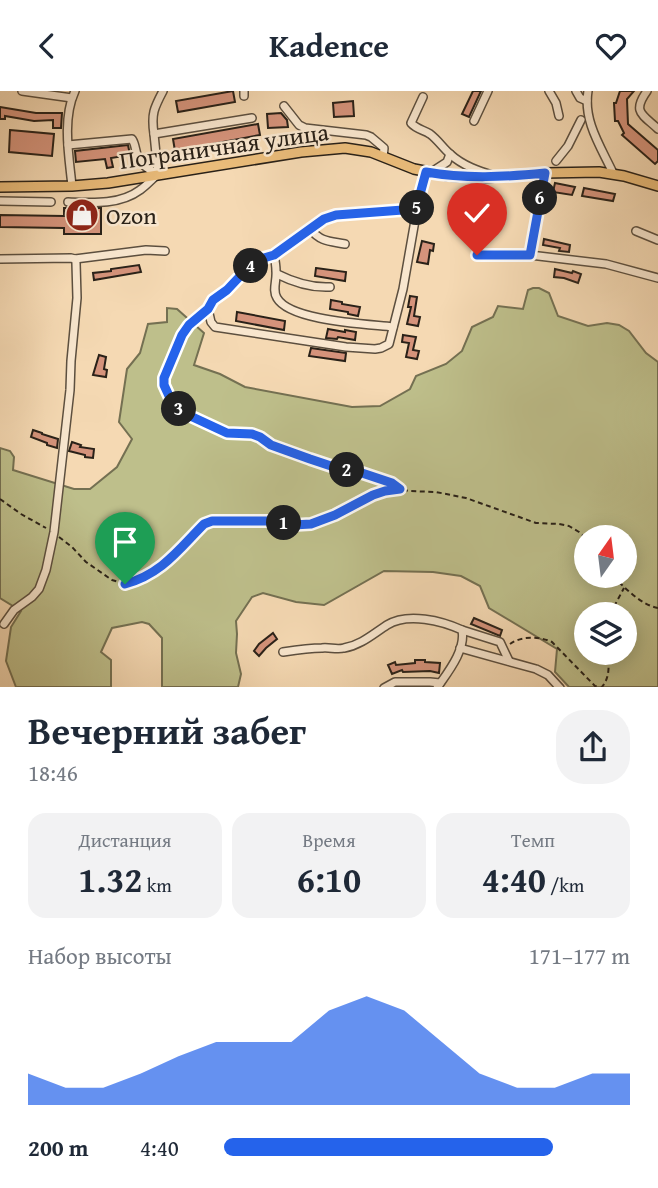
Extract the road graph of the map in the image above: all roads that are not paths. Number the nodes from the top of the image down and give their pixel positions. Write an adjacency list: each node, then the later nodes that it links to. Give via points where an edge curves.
1 (23, 91): 8 (street)
2 (163, 91): 17 (street, via 151,118)
3 (488, 91): 15 (street)
4 (549, 91): 12 (street)
5 (576, 91): 10 (street)
6 (589, 91): 10 (street)
7 (648, 91): 16 (street, via 639,107)
8 (73, 94): 18 (street)
9 (423, 97): 19 (street, via 411,123)
10 (587, 101): 24 (street, via 588,118)
11 (284, 106): 20 (street, via 305,128 371,137 384,148)
12 (559, 116)
13 (253, 118): 17 (street)
14 (581, 120): 21 (street)
15 (474, 121)
16 (658, 129)
17 (154, 134): 25 (street)
18 (68, 145): 25 (street, via 132,139 138,158); 27 (street)
19 (450, 154): 22 (street, via 447,162); 26 (street, via 475,170)
20 (383, 157): 22 (main road, Пограничная улица); 25 (main road, Пограничная улица, via 355,149 322,150)
21 (556, 160)
22 (428, 173): 26 (main road, Пограничная улица); 33 (street)
23 (545, 173): 24 (main road, Пограничная улица); 26 (main road, Пограничная улица); 41 (street)
24 (613, 173): 28 (main road, Пограничная улица)
25 (158, 174): 27 (main road, Пограничная улица); 32 (street, via 125,199)
26 (499, 177)
27 (72, 186): 29 (main road, Пограничная улица)
28 (658, 186)
29 (0, 187)
30 (0, 201): 31 (street)
31 (51, 202)
32 (68, 202)
33 (416, 209): 34 (street, via 336,215); 47 (street)
34 (310, 229): 37 (street, via 322,240); 39 (street)
35 (636, 230): 36 (street)
36 (658, 240)
37 (345, 244)
38 (165, 251): 42 (street)
39 (274, 255): 44 (street); 47 (street, via 257,260 213,300 208,309 215,327 345,347 382,348 389,344)
40 (477, 255): 41 (street)
41 (530, 255): 45 (street, via 606,264)
42 (73, 258): 43 (street); 48 (street, via 77,298 54,532 39,589)
43 (0, 259)
44 (276, 274): 46 (street, via 292,282); 47 (street, via 275,296 291,310)
45 (658, 278)
46 (330, 287)
47 (393, 327)
48 (4, 624)
49 (462, 630): 50 (street); 51 (street, via 405,619 342,649); 52 (street, via 499,642)
50 (460, 647): 52 (street); 53 (street)
51 (284, 652)
52 (509, 660): 55 (street, via 548,675)
53 (438, 685): 54 (street, via 395,682)
54 (386, 687)
55 (559, 687)

